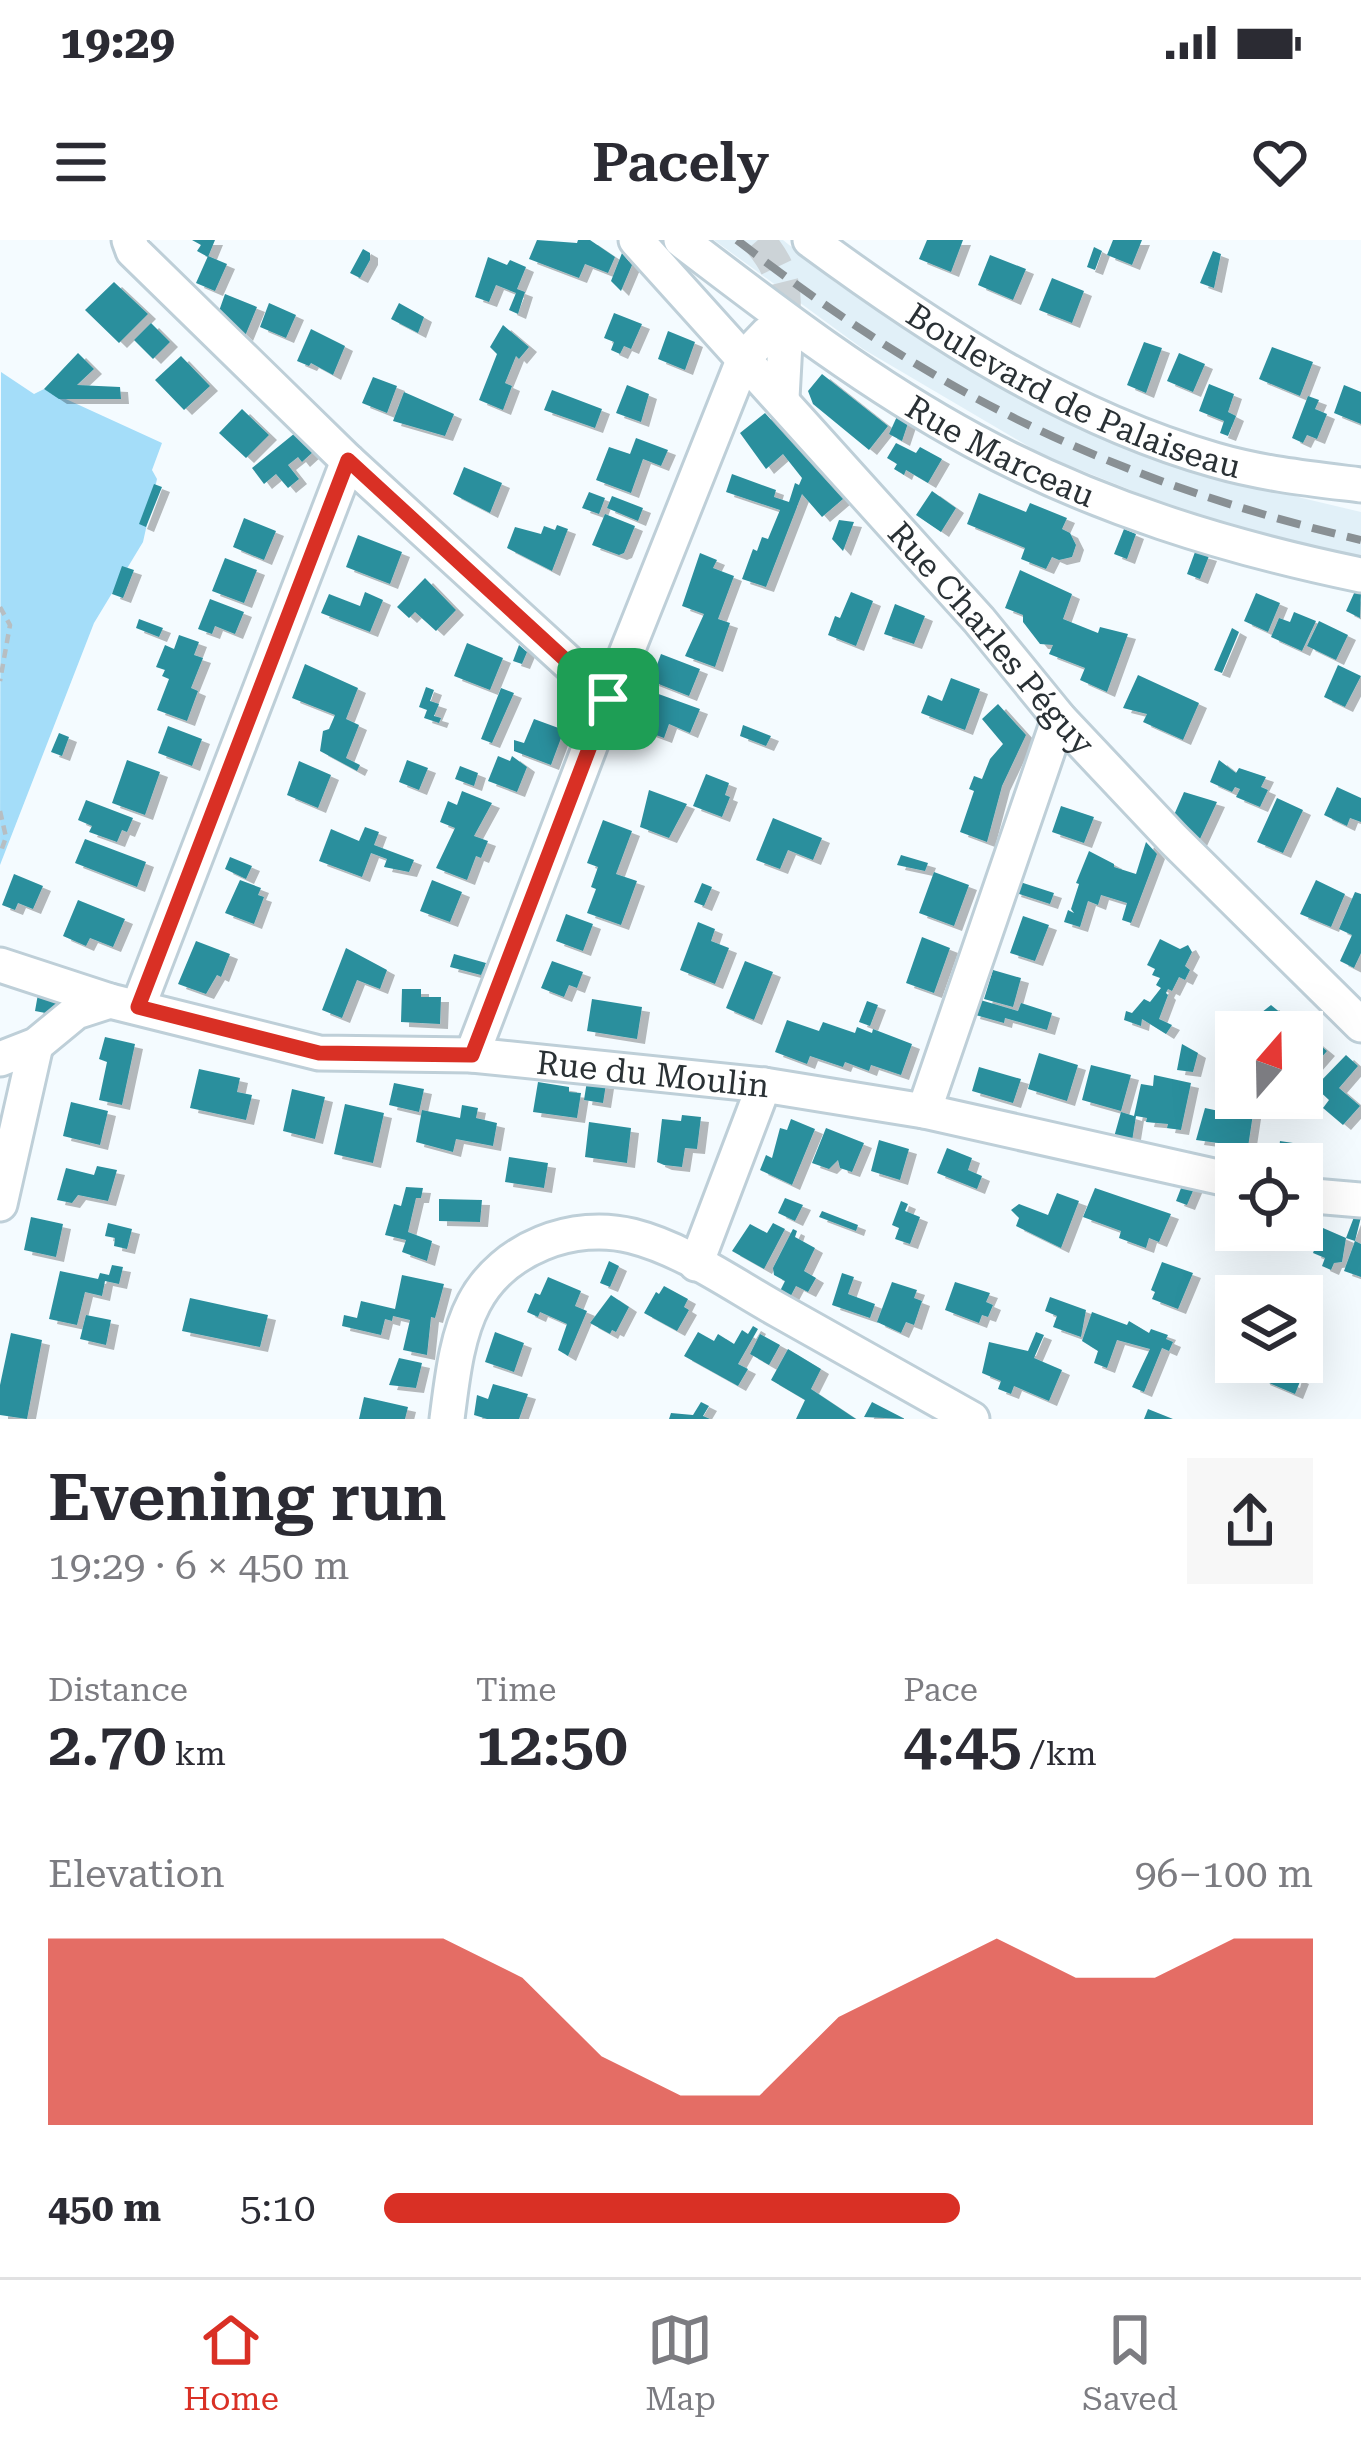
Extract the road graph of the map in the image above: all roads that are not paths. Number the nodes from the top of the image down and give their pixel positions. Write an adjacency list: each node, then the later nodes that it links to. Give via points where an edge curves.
1 (129, 240): 7 (street)
2 (636, 240): 5 (street, Rue Charles Péguy)
3 (681, 240): 9 (street, Rue Marceau, via 837,355 975,441 1161,524)
4 (811, 240): 8 (street, Boulevard de Palaiseau, via 898,303 1063,400 1213,460)
5 (744, 358): 6 (street, Rue Charles Péguy); 6 (street, via 767,333 781,330); 10 (street)
6 (782, 398): 11 (street, Rue Charles Péguy)
7 (348, 460): 10 (street); 13 (street)
8 (1361, 485)
9 (1361, 575)
10 (608, 699): 16 (street)
11 (1059, 718): 14 (street, Rue Charles Péguy); 19 (street)
12 (0, 965): 13 (street, Rue du Moulin)
13 (124, 1004): 15 (street, via 76,1012); 16 (street, Rue du Moulin, via 319,1053)
14 (1361, 1025)
15 (36, 1045): 17 (street); 23 (street)
16 (472, 1055): 18 (street, Rue du Moulin)
17 (0, 1059)
18 (764, 1085): 19 (street, Rue du Moulin); 24 (street)
19 (924, 1112): 20 (street, Rue du Moulin)
20 (1215, 1175)
21 (1323, 1197): 22 (street)
22 (1361, 1200)
23 (0, 1204)
24 (696, 1264): 25 (street, via 634,1236 593,1230 548,1239 510,1262 475,1301); 26 (street)
25 (447, 1419)
26 (972, 1419)

